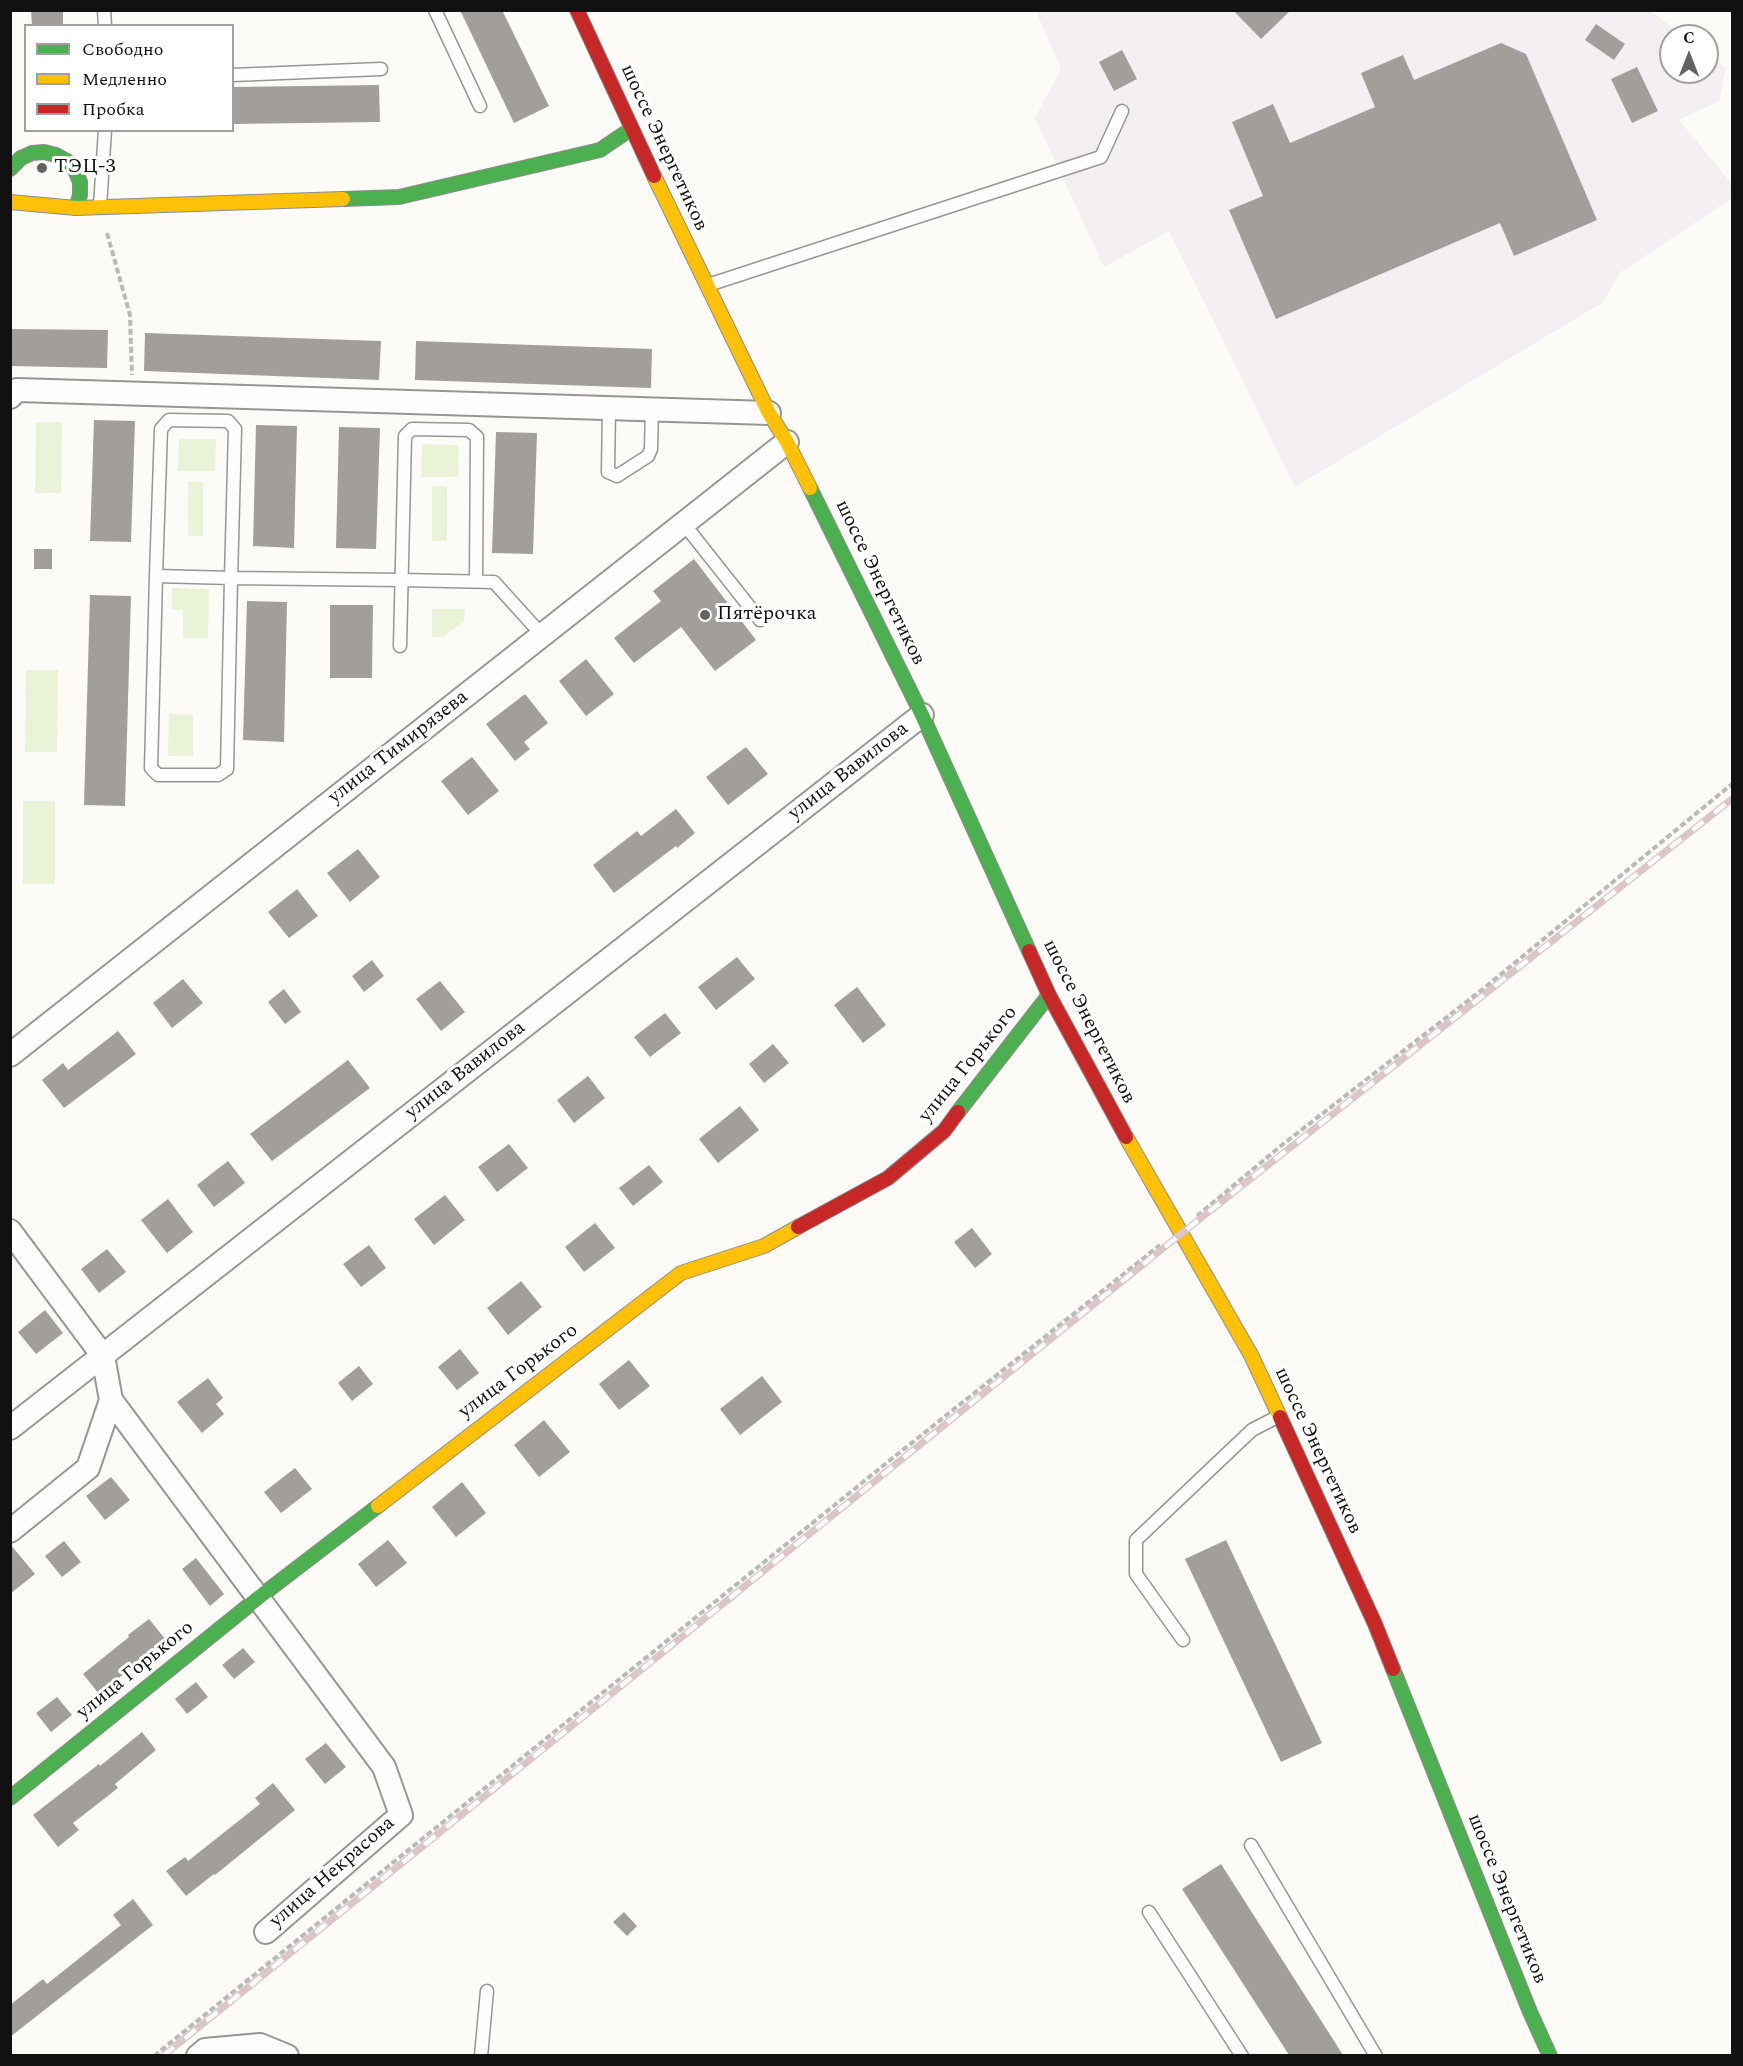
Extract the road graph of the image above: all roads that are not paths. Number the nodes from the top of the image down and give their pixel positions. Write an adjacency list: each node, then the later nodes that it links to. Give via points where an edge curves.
1 (435, 10): 5 (lane)
2 (577, 10): 7 (main road, шоссе Энергетиков)
3 (381, 69): 4 (lane)
4 (234, 75)
5 (480, 106)
6 (1122, 111): 13 (lane, via 1101,157)
7 (631, 129): 12 (main road, via 600,150 399,197); 13 (main road, шоссе Энергетиков)
8 (105, 132): 12 (lane)
9 (10, 169): 11 (main road, via 32,153 62,158 75,170 80,182)
10 (10, 202): 11 (main road)
11 (76, 208): 12 (main road)
12 (100, 208)
13 (707, 286): 17 (main road, шоссе Энергетиков)
14 (10, 397): 15 (street, via 17,390)
15 (609, 408): 16 (street); 16 (lane, via 608,472 617,476 648,456)
16 (652, 409): 17 (street)
17 (769, 413): 18 (main road, шоссе Энергетиков)
18 (787, 442): 19 (street, улица Тимирязева); 27 (main road, шоссе Энергетиков)
19 (684, 524): 24 (lane); 25 (street, улица Тимирязева)
20 (156, 576): 21 (lane); 21 (lane, via 160,429 169,420 228,421 235,429); 21 (lane, via 151,768 158,775 218,775 227,769)
21 (231, 578): 22 (lane)
22 (402, 580): 23 (lane); 23 (lane, via 405,436 412,429 469,430 477,437); 26 (lane)
23 (476, 581): 25 (lane, via 494,582)
24 (760, 620)
25 (542, 635): 29 (street, улица Тимирязева)
26 (400, 646)
27 (922, 715): 28 (main road, шоссе Энергетиков); 31 (street, улица Вавилова)
28 (1049, 995): 33 (main road, шоссе Энергетиков, via 1138,1160 1251,1355); 36 (main road, улица Горького, via 944,1131 888,1179 764,1246 681,1273)
29 (10, 1056)
30 (10, 1231): 31 (street)
31 (103, 1356): 32 (street); 34 (street, улица Вавилова)
32 (111, 1400): 35 (street, via 88,1468); 36 (street)
33 (1279, 1416): 37 (lane, via 1252,1431 1136,1540 1136,1574); 48 (main road, шоссе Энергетиков, via 1375,1624)
34 (10, 1428)
35 (10, 1531)
36 (258, 1598): 38 (main road, улица Горького); 41 (street, улица Некрасова, via 384,1767 401,1815)
37 (1183, 1640)
38 (10, 1798)
39 (1251, 1845): 47 (lane)
40 (1149, 1912): 46 (lane)
41 (266, 1932)
42 (487, 1991): 45 (lane)
43 (198, 2055): 44 (street, via 205,2050 261,2045)
44 (287, 2055)
45 (481, 2055)
46 (1242, 2055)
47 (1376, 2055)
48 (1550, 2055)

